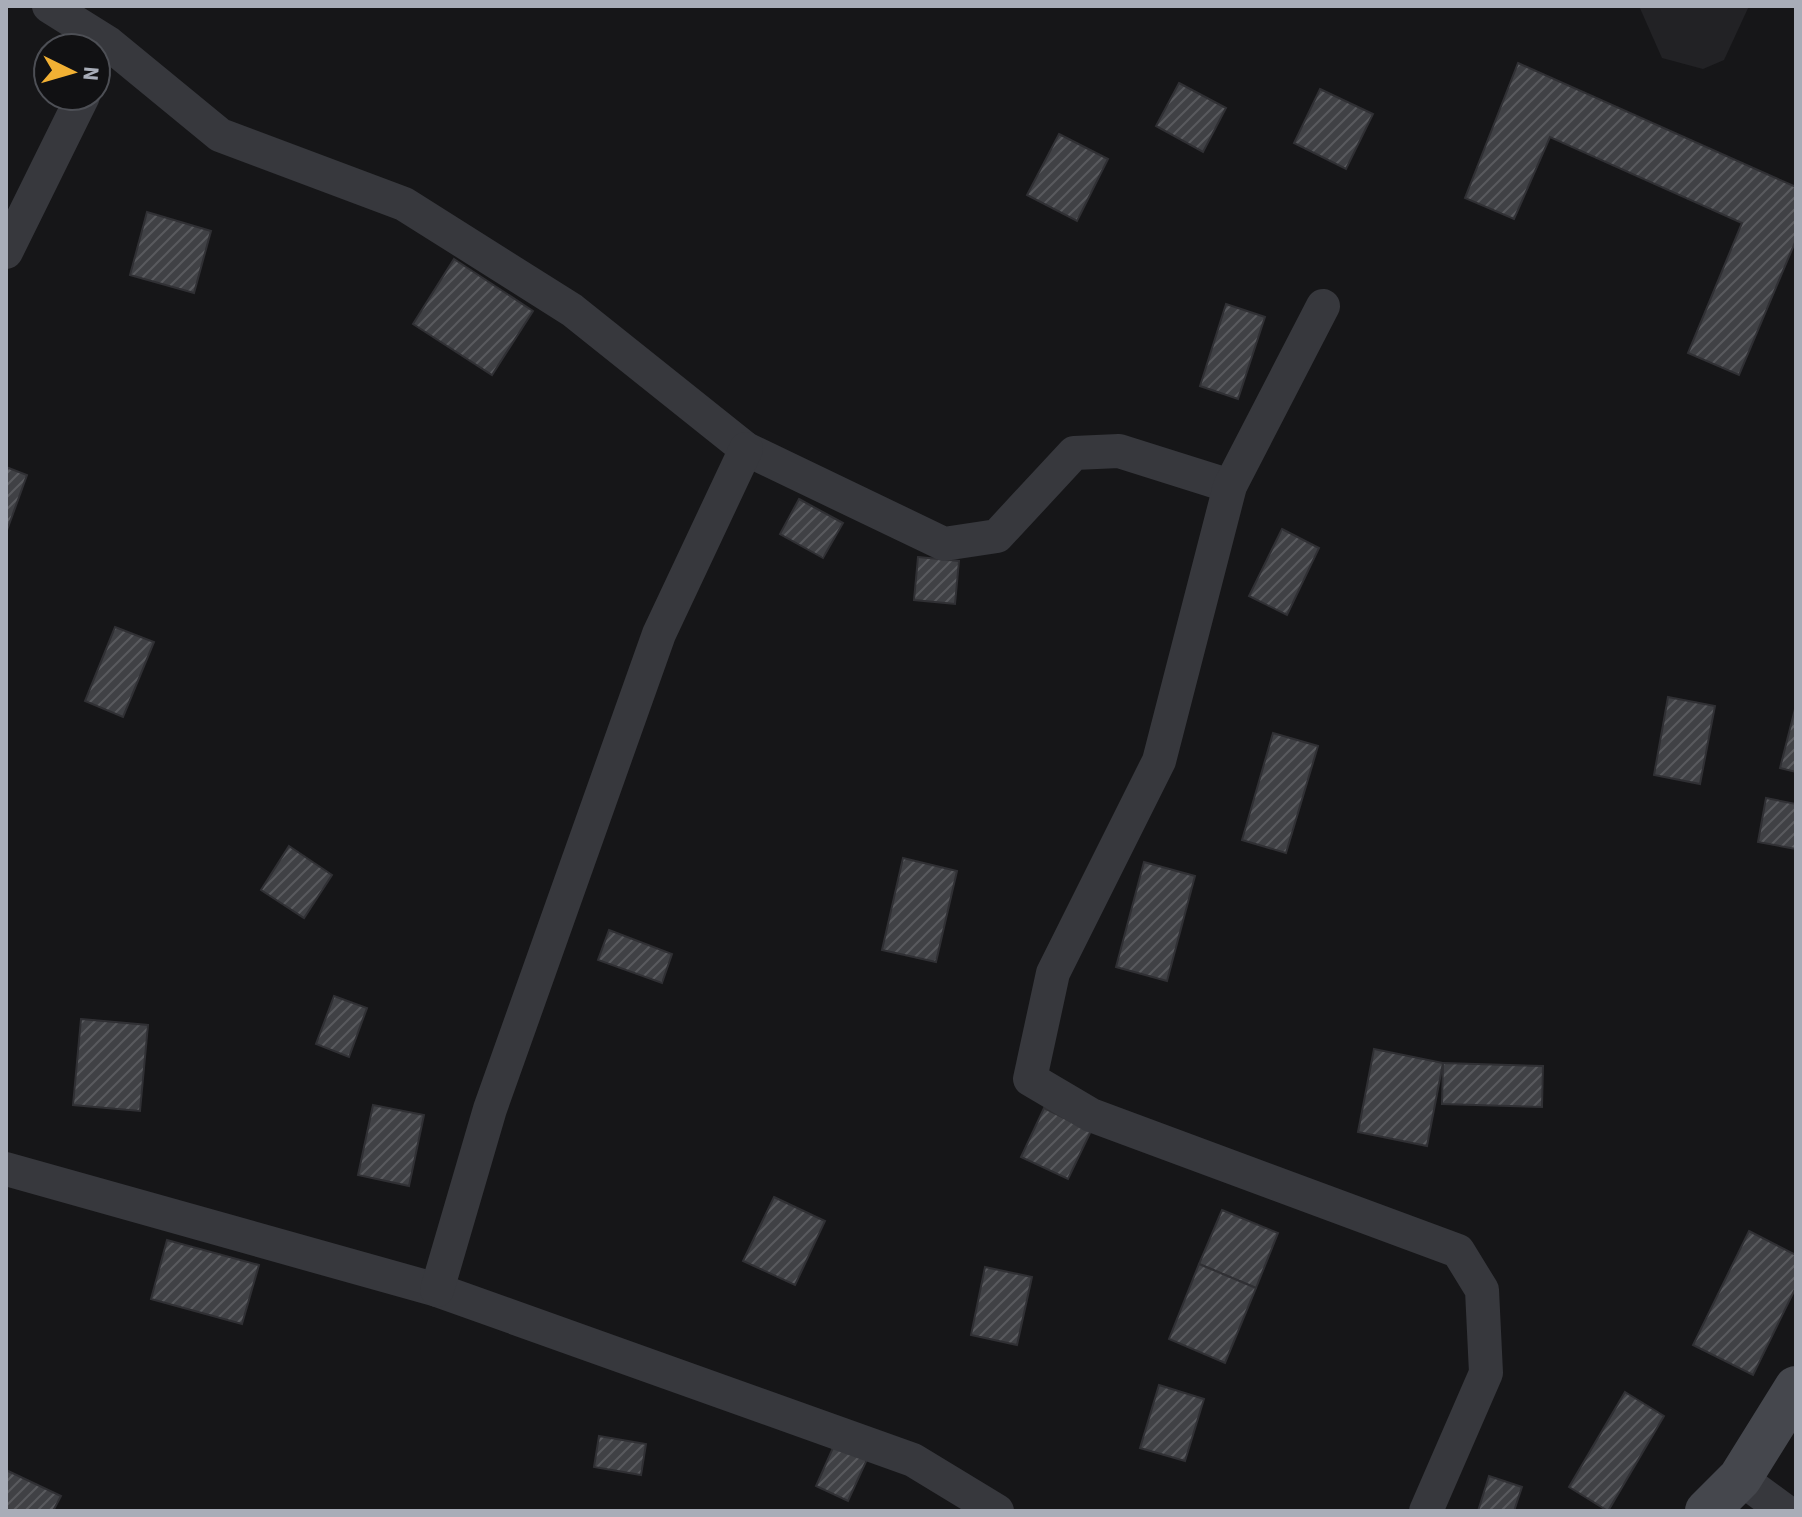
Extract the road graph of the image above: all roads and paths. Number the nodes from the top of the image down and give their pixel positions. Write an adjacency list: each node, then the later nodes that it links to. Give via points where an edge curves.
1 (49, 6): 2 (street)
2 (77, 32)
3 (112, 63): 7 (street, via 220,135 404,204 572,310)
4 (75, 112): 5 (street)
5 (6, 252)
6 (1323, 306): 8 (street)
7 (746, 449): 8 (street, via 944,544 997,536 1074,453 1119,451); 10 (street, via 659,634 490,1109)
8 (1230, 486): 14 (street, via 1159,761 1053,973 1030,1079 1091,1115 1458,1251 1482,1290 1486,1373)
9 (9, 1177): 10 (street)
10 (437, 1290): 13 (street, via 913,1460)
11 (1796, 1388): 12 (main road)
12 (1740, 1478): 15 (main road); 16 (street)
13 (997, 1511)
14 (1426, 1511)
15 (1707, 1511)
16 (1785, 1511)

